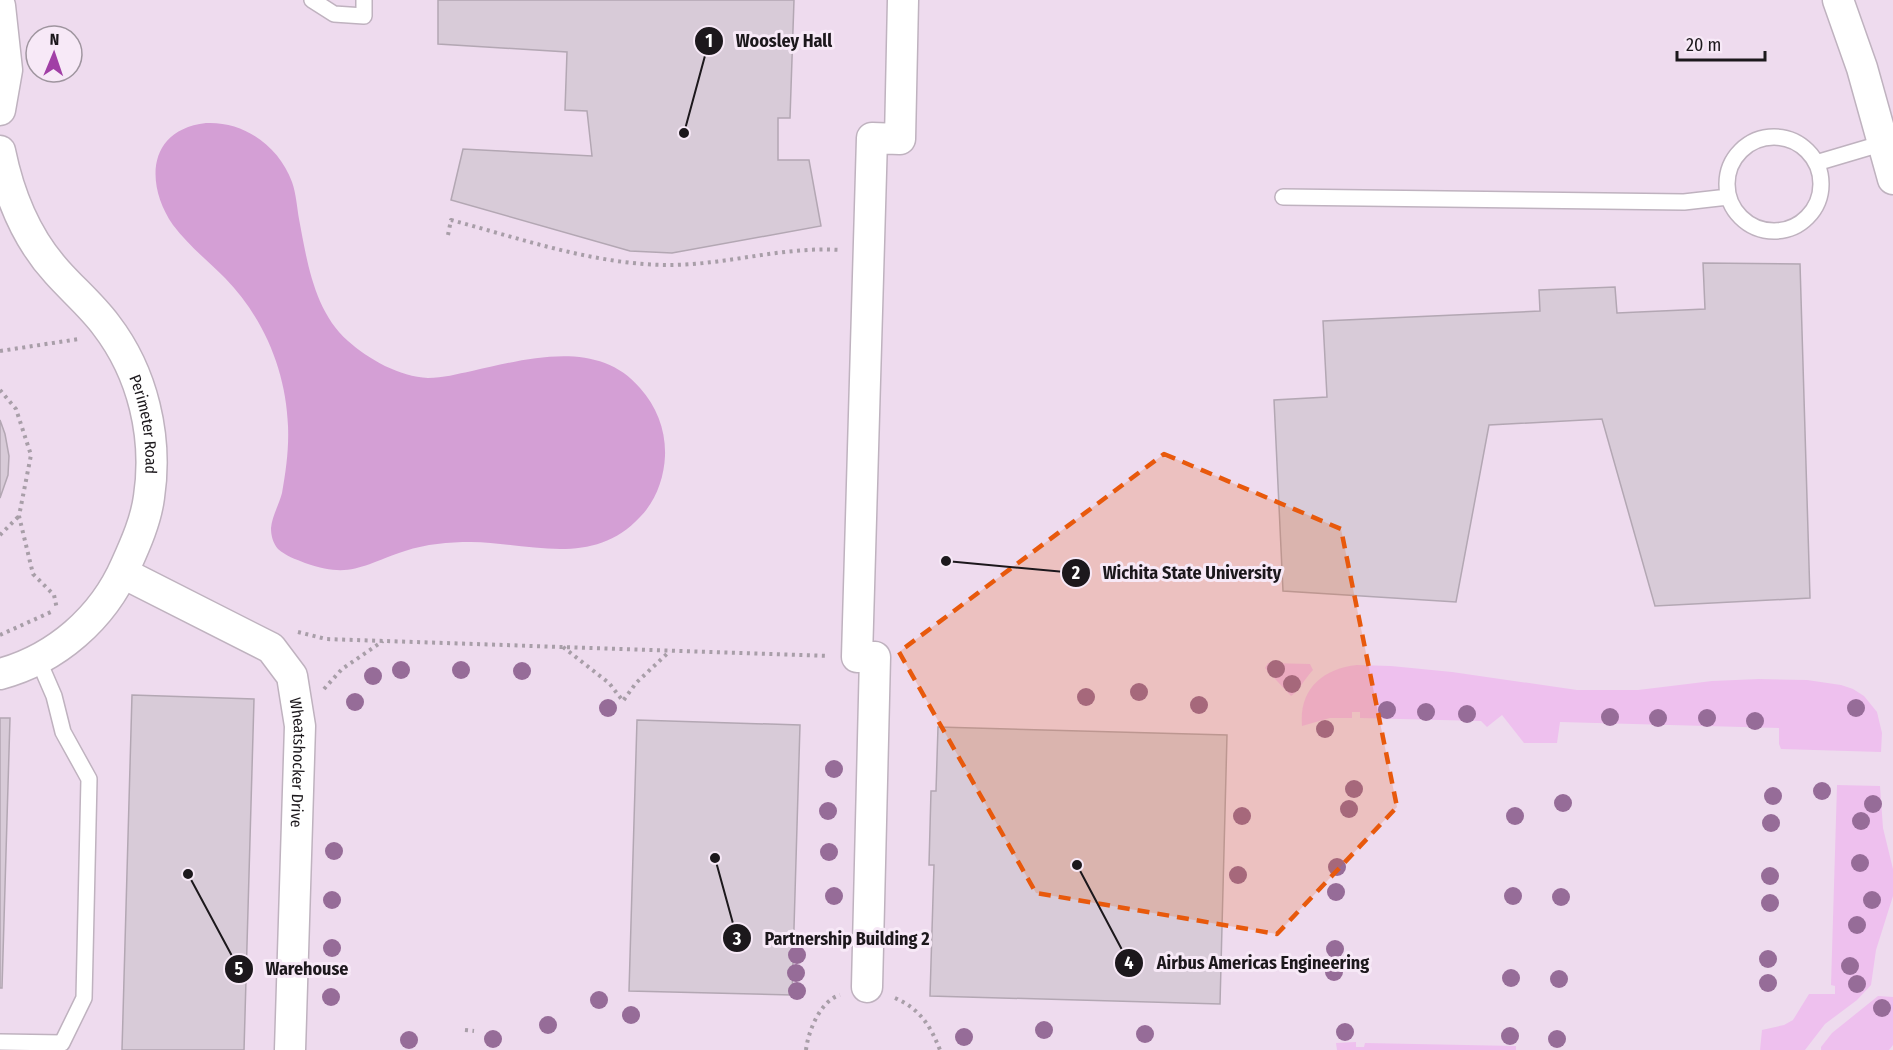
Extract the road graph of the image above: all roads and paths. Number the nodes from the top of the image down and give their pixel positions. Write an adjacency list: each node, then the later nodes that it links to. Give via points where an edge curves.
1 (312, 0): 2 (lane, via 334,14 364,16)
2 (364, 0)
3 (903, 0): 14 (street, via 900,139 872,138)
4 (1838, 0): 7 (street)
5 (0, 6): 6 (street, via 7,70)
6 (0, 110)
7 (1888, 141): 9 (lane); 10 (street)
8 (0, 150): 20 (street, Perimeter Road, via 14,202 27,230 57,271 106,324 126,356 143,399 151,445 149,498)
9 (1816, 163): 12 (lane, via 1807,150 1793,141 1777,137 1748,144 1730,167); 12 (lane, via 1819,195 1813,210 1787,229 1772,231 1744,221)
10 (1893, 179)
11 (1283, 197): 12 (lane, via 1684,202)
12 (1728, 197)
13 (448, 235): 14 (path, via 451,220 546,246 636,264 705,264 816,248)
14 (869, 252): 26 (street)
15 (84, 338): 16 (path)
16 (0, 351)
17 (0, 390): 18 (path, via 16,409 31,455)
18 (19, 516): 19 (path); 22 (path, via 33,574 54,595 58,609)
19 (0, 535)
20 (123, 573): 27 (street, Perimeter Road, via 92,618 68,641); 34 (street, Wheatshocker Drive, via 271,648 292,676 300,726)
21 (296, 631): 23 (path, via 326,639)
22 (0, 635)
23 (383, 641): 24 (path); 29 (path, via 342,669)
24 (563, 647): 25 (path); 25 (path, via 609,683 623,701 636,683)
25 (671, 651): 26 (path)
26 (857, 657): 30 (street, via 874,657)
27 (38, 659): 28 (street, Perimeter Road); 33 (lane, via 54,696 63,732 89,779 84,998 62,1043)
28 (0, 674)
29 (321, 692)
30 (867, 987): 35 (path, via 831,997 818,1017); 36 (path, via 918,1011)
31 (465, 1030): 32 (path)
32 (474, 1031)
33 (0, 1042)
34 (290, 1050)
35 (806, 1050)
36 (940, 1050)

